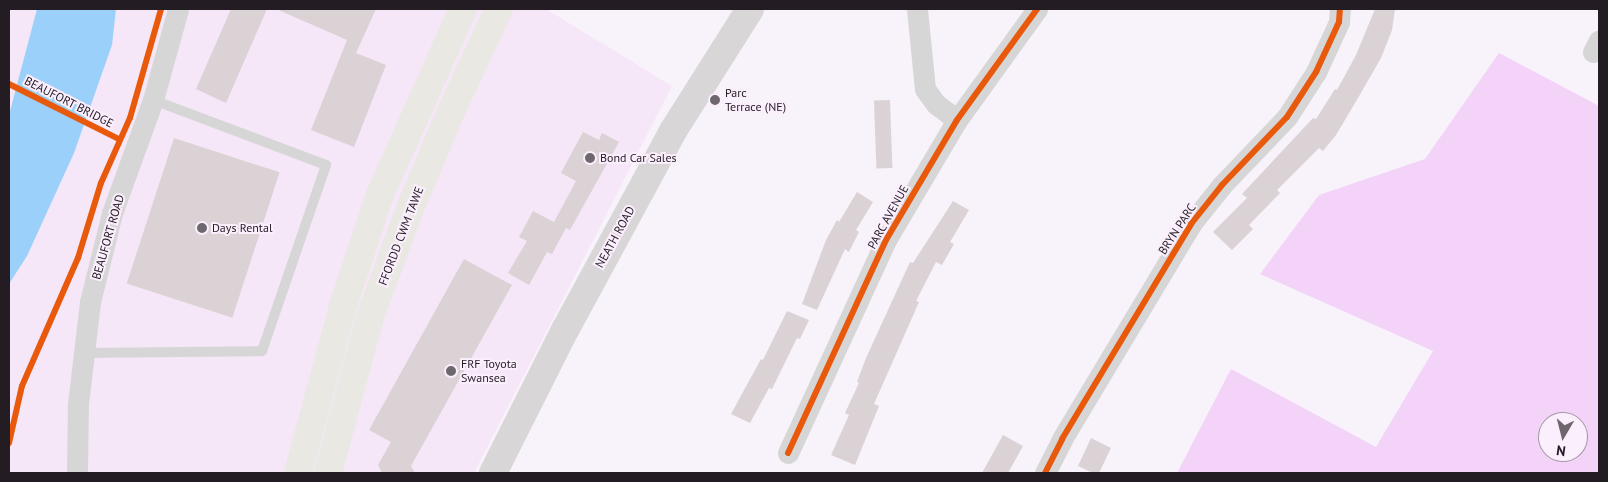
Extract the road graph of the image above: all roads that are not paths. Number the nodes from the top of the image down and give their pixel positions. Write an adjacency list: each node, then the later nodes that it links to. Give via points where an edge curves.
1 (178, 9): 8 (street, BEAUFORT ROAD)
2 (463, 9): 13 (main road, via 379,197 344,303)
3 (499, 9): 14 (main road, FFORDD CWM TAWE, via 411,206 370,317)
4 (750, 9): 15 (main road, NEATH ROAD, via 673,131 565,330)
5 (917, 9): 9 (street, via 925,89 936,104)
6 (1038, 9): 9 (street, PARC AVENUE)
7 (1340, 9): 16 (street, BRYN PARC, via 1339,22 1316,72 1287,117 1222,185 1191,224 1062,439)
8 (153, 100): 10 (street, BEAUFORT ROAD, via 112,213 90,302); 10 (lane, via 326,166 262,351)
9 (957, 120): 11 (street, PARC AVENUE, via 886,240)
10 (83, 353): 12 (street, BEAUFORT ROAD)
11 (788, 452)
12 (77, 473)
13 (298, 473)
14 (328, 473)
15 (493, 473)
16 (1046, 473)

